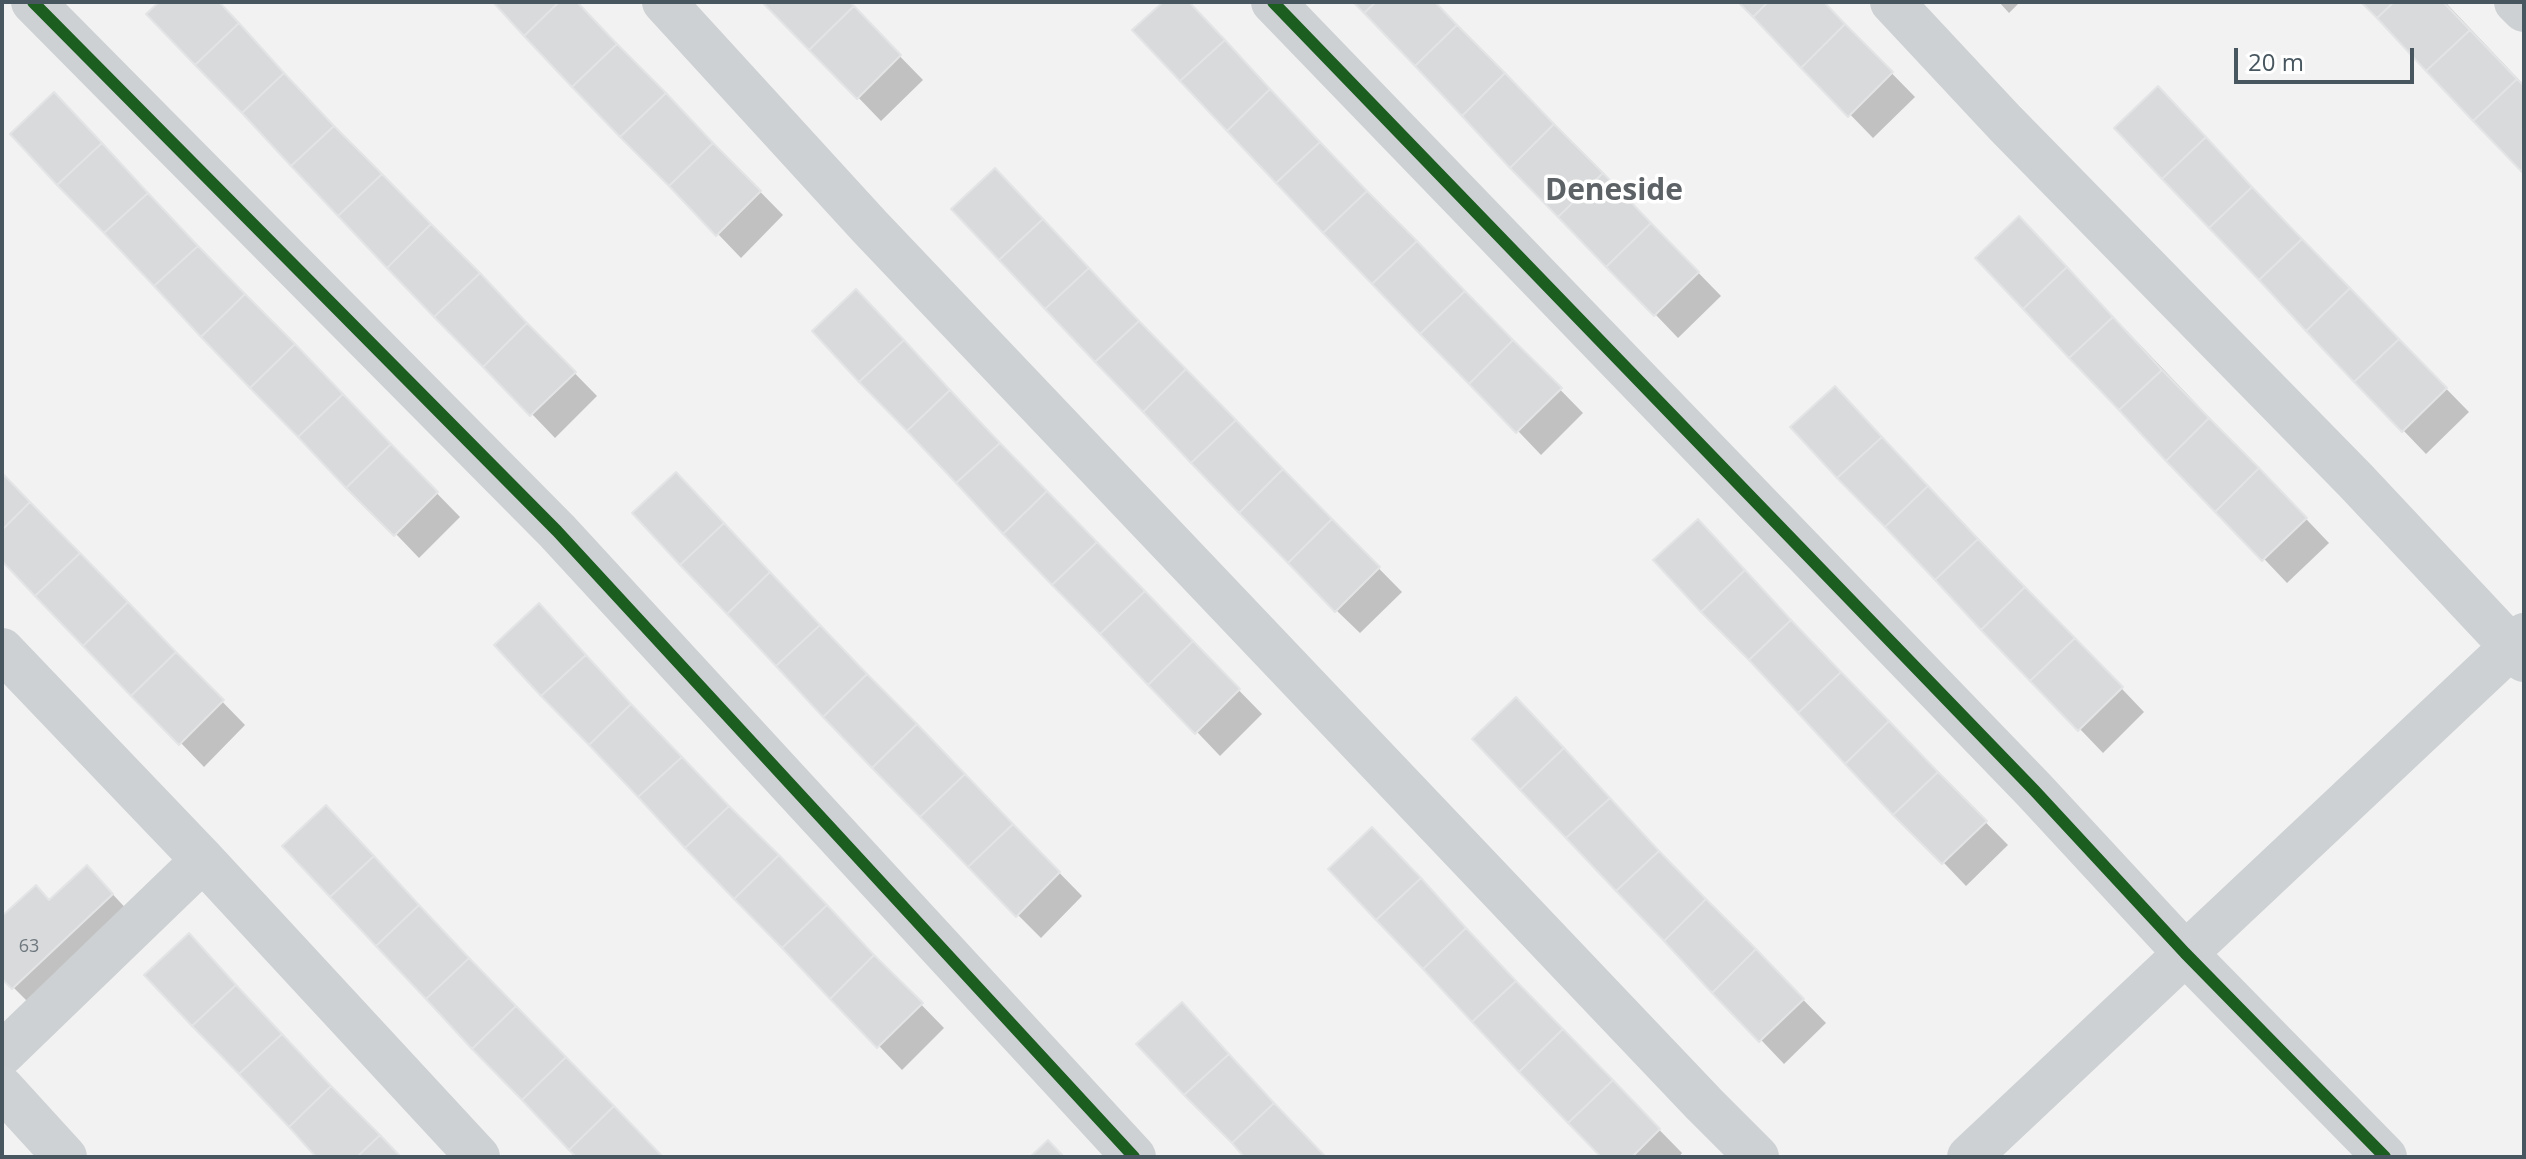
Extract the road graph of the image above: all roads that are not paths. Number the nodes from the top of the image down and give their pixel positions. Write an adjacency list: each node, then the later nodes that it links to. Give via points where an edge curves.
1 (33, 2): 15 (street, via 557,531)
2 (664, 2): 16 (street, via 870,227)
3 (1273, 2): 10 (street)
4 (1892, 2): 7 (street)
5 (2516, 2): 6 (street)
6 (2524, 10)
7 (2520, 647): 10 (street)
8 (2, 650): 9 (street)
9 (203, 860): 11 (street); 14 (street)
10 (2185, 953): 17 (street); 18 (street)
11 (2, 1054)
12 (2, 1088): 13 (street)
13 (65, 1157)
14 (478, 1157)
15 (1134, 1157)
16 (1757, 1157)
17 (1969, 1157)
18 (2385, 1157)

